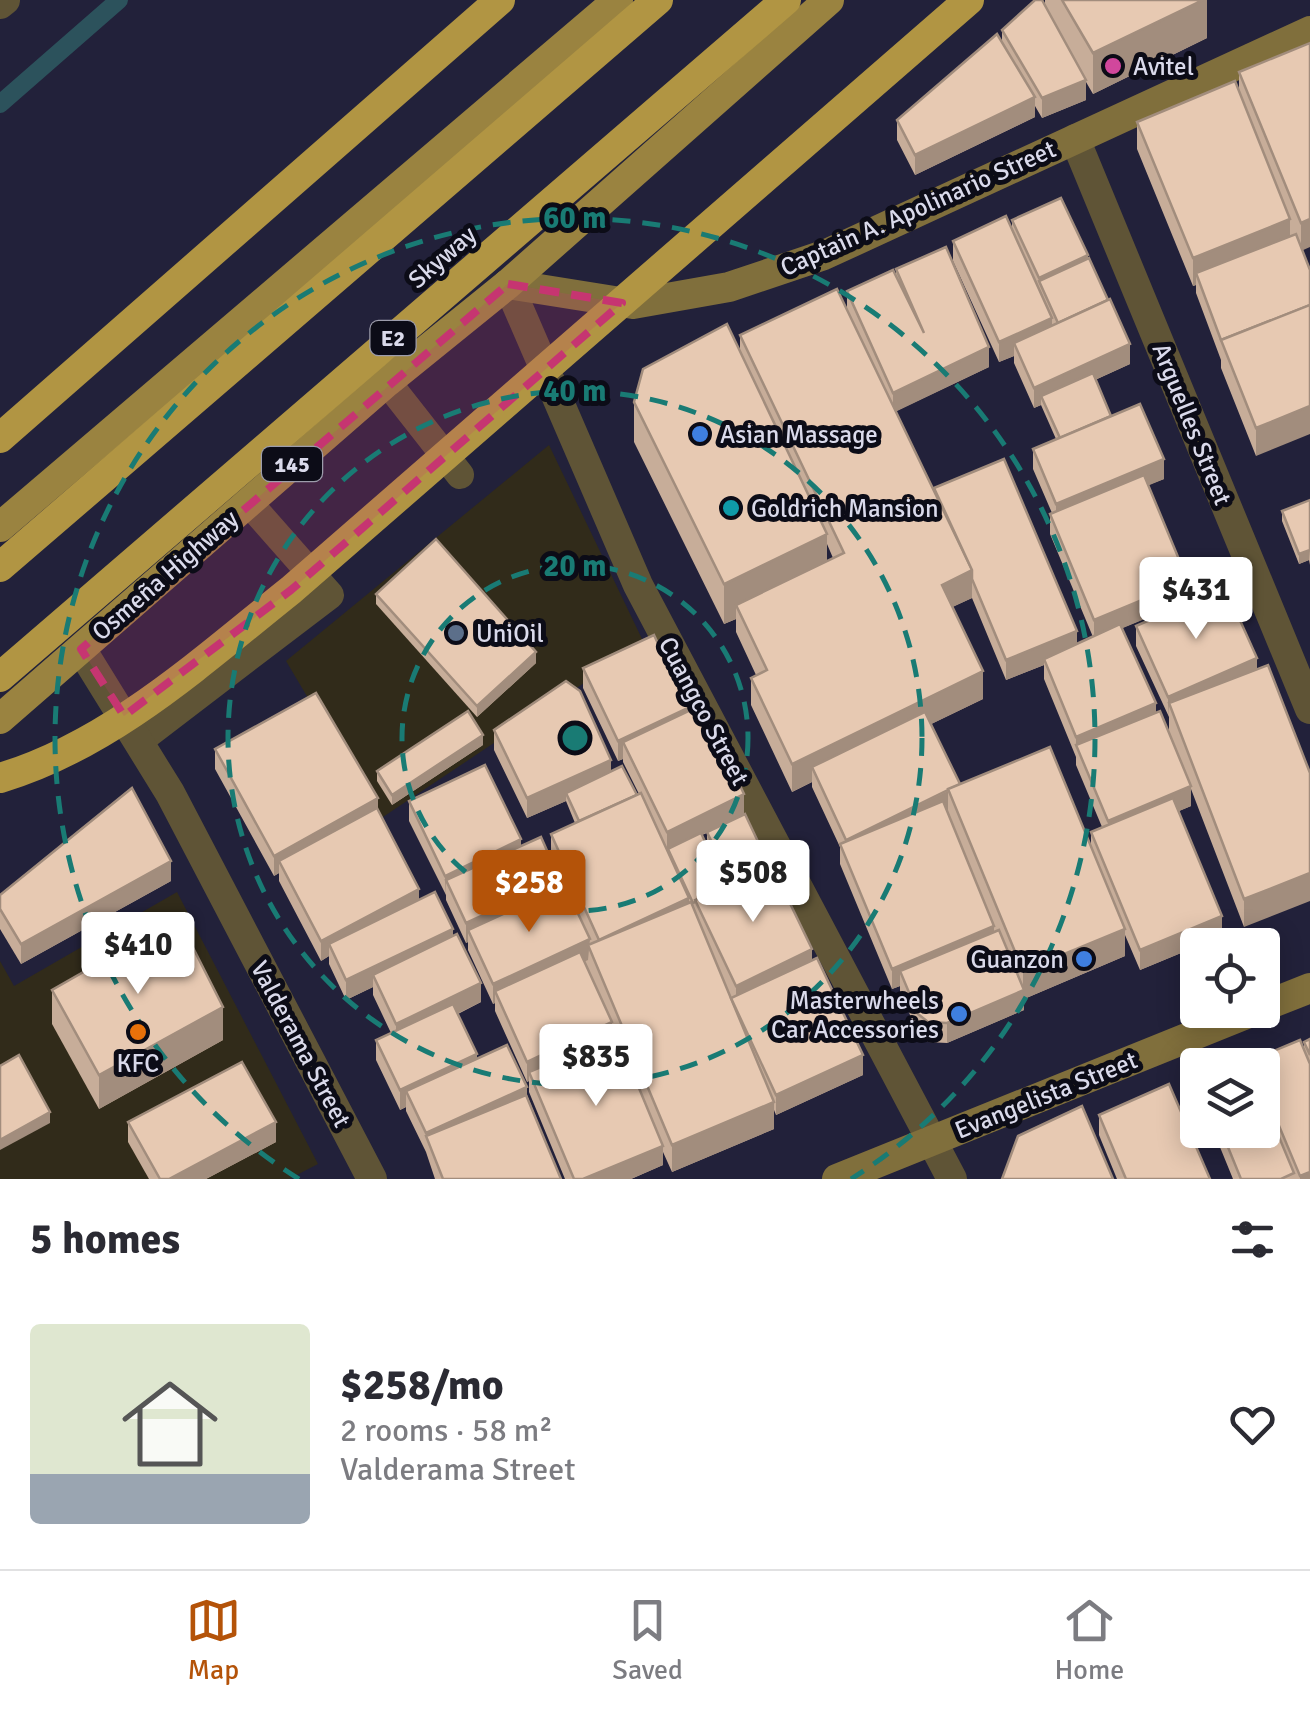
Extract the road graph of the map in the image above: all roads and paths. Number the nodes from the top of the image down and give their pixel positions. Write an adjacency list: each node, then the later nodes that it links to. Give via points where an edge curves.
1 (500, 0): 11 (highway)
2 (618, 0): 14 (main road)
3 (658, 0): 15 (highway)
4 (786, 0): 17 (highway, Skyway / E2)
5 (830, 0): 9 (main road, Osmeña Highway / 145)
6 (969, 0): 21 (highway, bridge, via 277,602 102,732)
7 (1310, 31): 8 (street, Captain A. Apolinario Street)
8 (1076, 139): 9 (street, Captain A. Apolinario Street, via 824,255 729,287 632,304); 18 (street, Arguelles Street)
9 (508, 284): 10 (main road, Osmeña Highway / 145); 25 (street, Cuangco Street, via 638,585)
10 (387, 382): 12 (lane); 13 (main road, Osmeña Highway / 145)
11 (0, 438)
12 (460, 476)
13 (248, 502): 16 (main road, Osmeña Highway / 145); 20 (lane, via 330,594)
14 (0, 527)
15 (0, 568)
16 (80, 649): 19 (main road, Osmeña Highway / 145); 20 (street, Valderama Street)
17 (0, 677)
18 (1310, 709)
19 (0, 719)
20 (140, 740): 26 (street, Valderama Street)
21 (0, 778)
22 (1310, 988): 23 (street, Evangelista Street)
23 (1280, 1000)
24 (1212, 1028): 25 (street, Evangelista Street)
25 (932, 1142): 27 (street, Evangelista Street); 28 (street, Cuangco Street)
26 (372, 1179)
27 (836, 1179)
28 (952, 1179)

